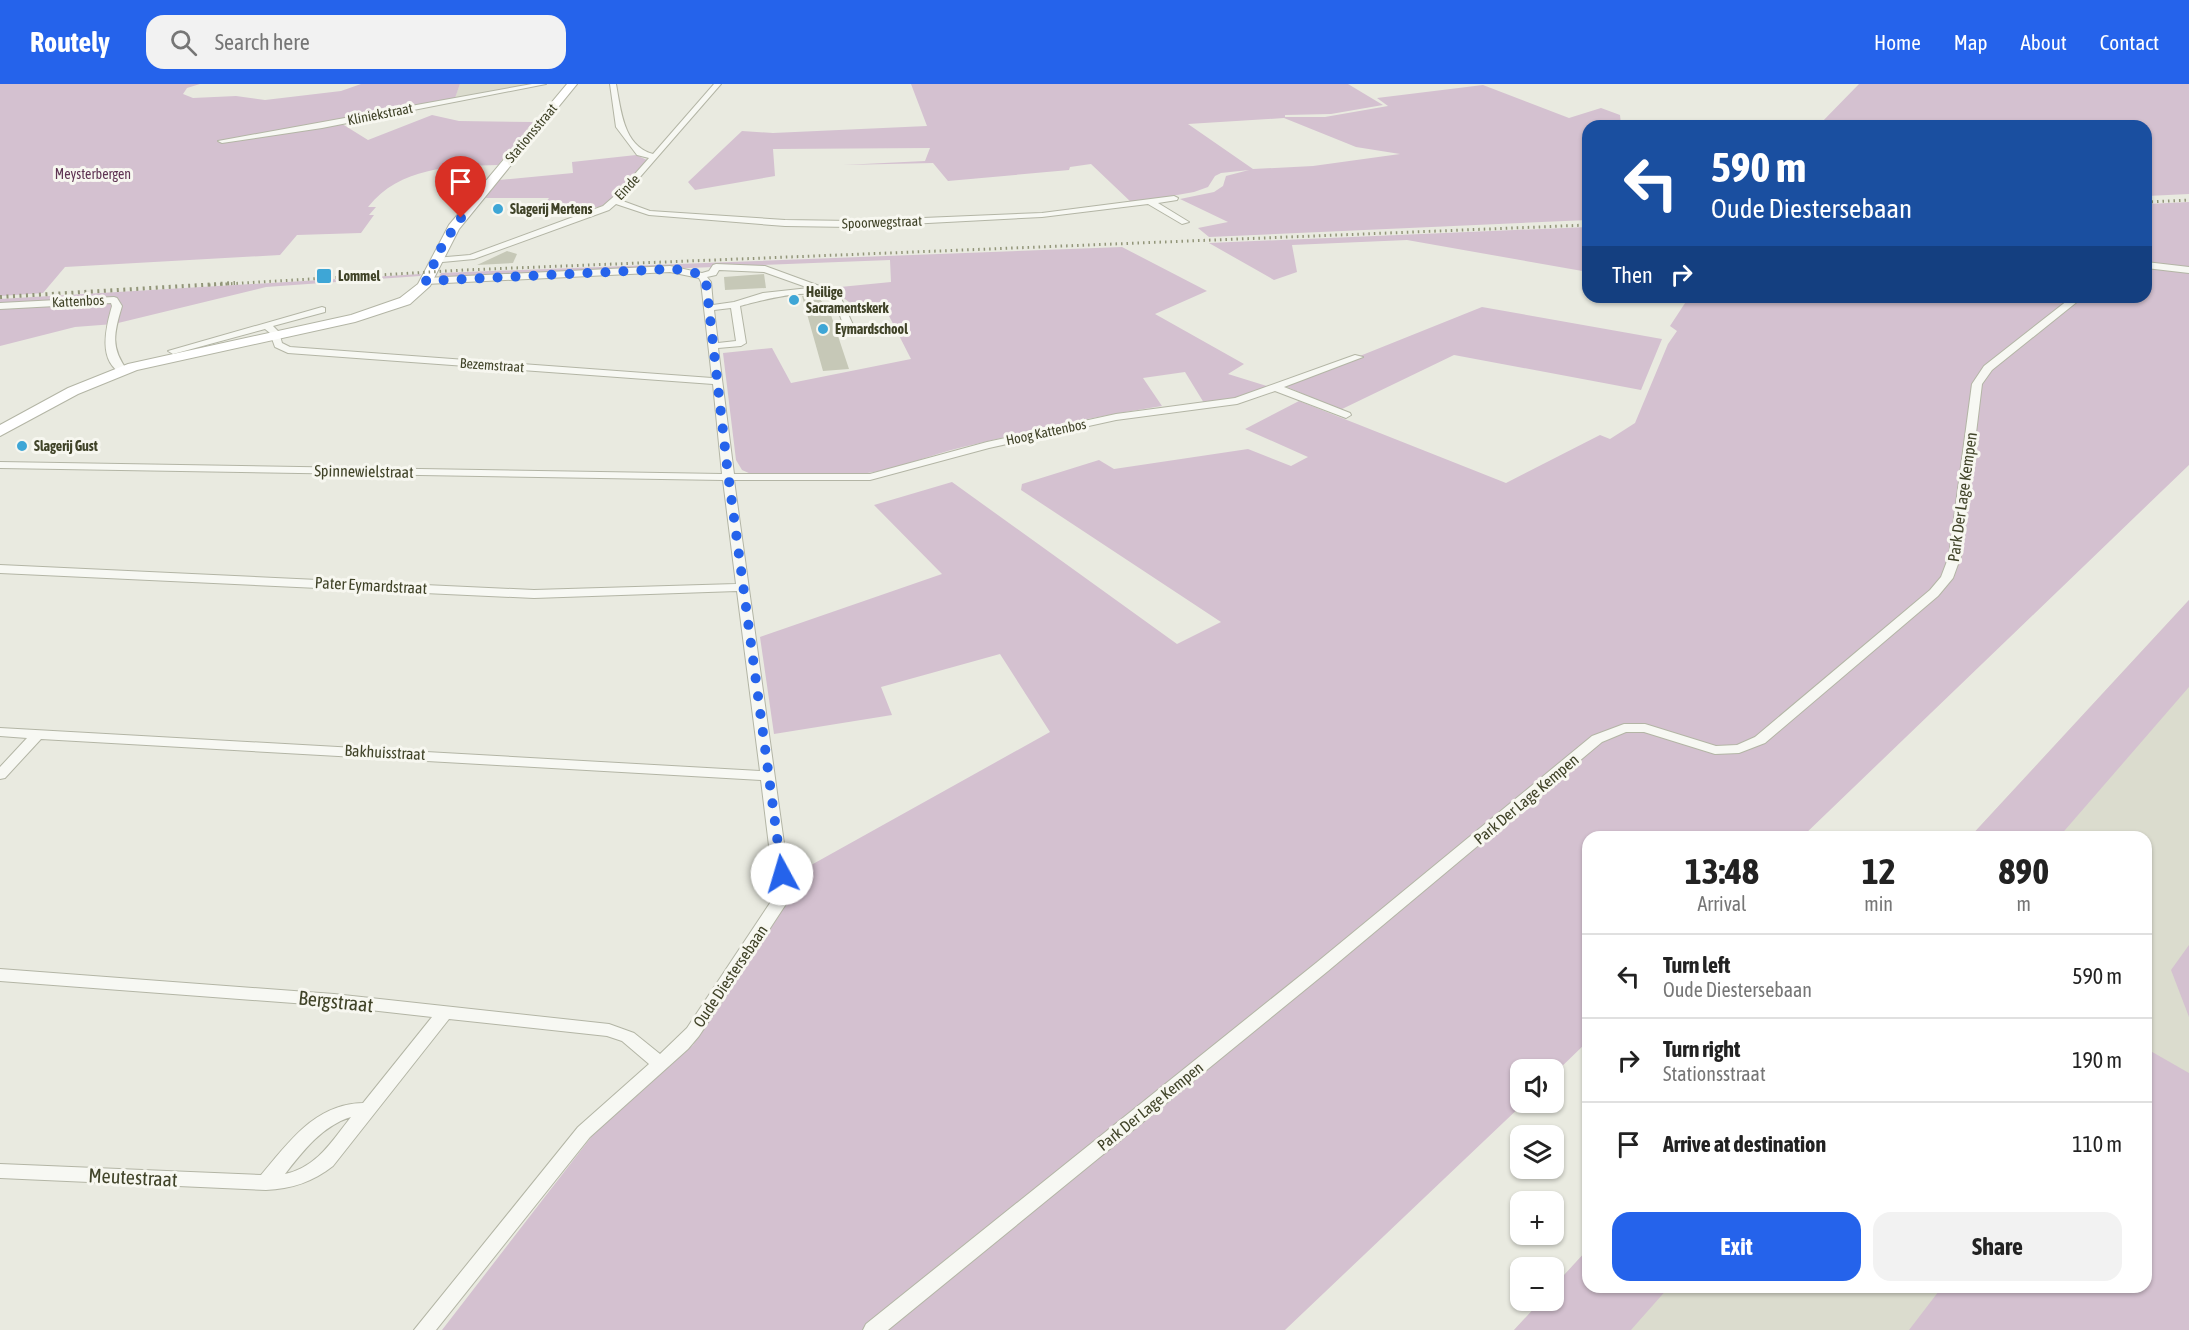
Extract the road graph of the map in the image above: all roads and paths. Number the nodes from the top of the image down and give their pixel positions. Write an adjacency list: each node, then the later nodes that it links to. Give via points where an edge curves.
1 (540, 84): 5 (street, Kliniekstraat)
2 (572, 84): 15 (main road, Stationsstraat, via 448,234)
3 (613, 84): 6 (street, via 620,126 643,156)
4 (718, 84): 6 (street, Einde)
5 (222, 141)
6 (655, 156): 8 (street, Einde)
7 (1174, 198): 9 (street, Spoorwegstraat)
8 (615, 201): 9 (street, Spoorwegstraat, via 649,213 831,224 1041,215); 15 (street, Einde)
9 (1151, 202): 10 (street)
10 (1185, 222)
11 (2152, 266): 14 (street)
12 (716, 267): 13 (street); 16 (street, via 713,273); 17 (street, via 765,269)
13 (676, 270): 15 (street); 16 (street)
14 (2189, 270)
15 (430, 271): 24 (main road, via 413,296 396,306 355,318)
16 (702, 276): 21 (street, Oude Diestersebaan)
17 (822, 290): 19 (street, via 763,296); 23 (street, via 837,298)
18 (2070, 303): 48 (street, Park Der Lage Kempen, via 1988,368 1977,384 1955,556 1947,578 1916,607 1760,740 1738,749 1714,750 1645,728 1624,728 1597,739 1313,975)
19 (735, 305): 21 (street); 25 (street, via 741,343)
20 (0, 306): 28 (street, Kattenbos, via 114,300 117,306 109,346)
21 (709, 308): 25 (street, Oude Diestersebaan)
22 (322, 310): 24 (street)
23 (848, 325)
24 (270, 330): 26 (street); 28 (main road); 29 (street, Bezemstraat, via 278,345 288,350)
25 (714, 346): 29 (street, Oude Diestersebaan)
26 (173, 351)
27 (1358, 357): 30 (street, Hoog Kattenbos)
28 (123, 371): 32 (main road, via 73,391)
29 (717, 381): 34 (street, Oude Diestersebaan)
30 (1277, 388): 31 (street); 34 (street, Hoog Kattenbos, via 1237,401 1133,414 1005,441 870,477)
31 (1346, 415)
32 (0, 431)
33 (0, 465): 34 (street, Spinnewielstraat)
34 (728, 477): 36 (street, Oude Diestersebaan)
35 (0, 569): 36 (street, Pater Eymardstraat, via 543,594)
36 (743, 587): 40 (street, Oude Diestersebaan)
37 (0, 732): 38 (street, Bakhuisstraat)
38 (38, 734): 39 (street); 40 (street, Bakhuisstraat)
39 (0, 775)
40 (769, 776): 43 (street, Oude Diestersebaan, via 781,861 778,904 693,1032)
41 (0, 975): 42 (street, Bergstraat, via 254,993)
42 (445, 1012): 43 (street, Bergstraat, via 620,1033); 44 (street, Meutestraat)
43 (660, 1064): 47 (street, Oude Diestersebaan, via 584,1132)
44 (369, 1110): 46 (street, Meutestraat, via 315,1172); 46 (street, via 345,1110 328,1116)
45 (0, 1171): 46 (street, Meutestraat)
46 (266, 1183)
47 (424, 1330)
48 (873, 1330)

